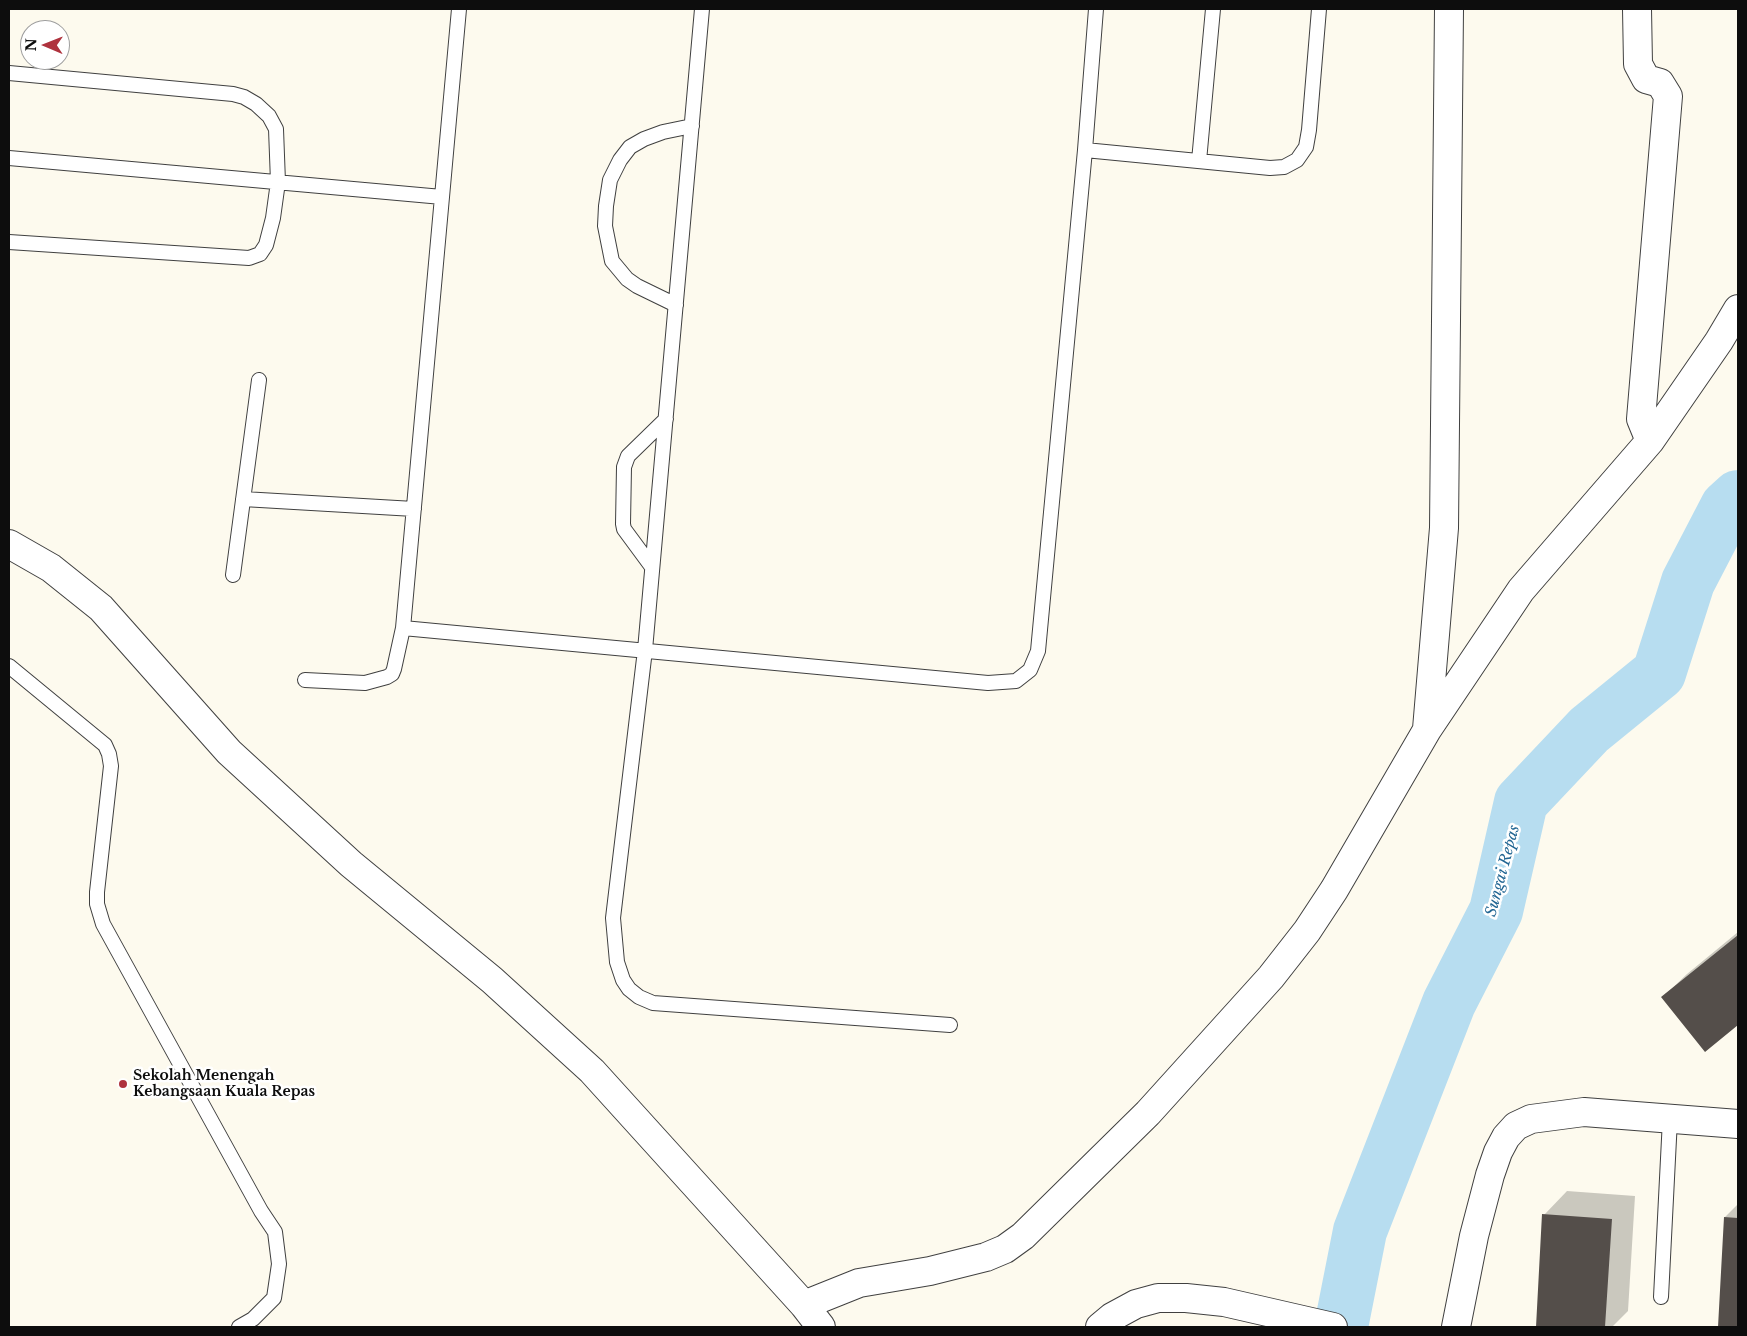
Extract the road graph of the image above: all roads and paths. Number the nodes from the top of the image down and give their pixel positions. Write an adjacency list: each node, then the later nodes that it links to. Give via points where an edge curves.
1 (459, 9): 14 (lane)
2 (702, 9): 9 (lane)
3 (1096, 9): 10 (lane)
4 (1213, 9): 12 (lane)
5 (1319, 9): 12 (lane, via 1309,130 1306,147 1297,160 1284,167 1270,168)
6 (1449, 9): 30 (street, via 1444,528)
7 (1637, 9): 20 (street, via 1638,64 1646,79 1660,83 1668,96 1641,419)
8 (9, 74): 13 (lane, via 244,97 269,116 276,128)
9 (692, 126): 16 (lane); 16 (lane, via 663,132 630,147 610,180 606,206 605,226 612,261 637,286)
10 (1085, 150): 12 (lane); 27 (lane, via 1038,650 1030,670 1016,681 988,683)
11 (9, 158): 13 (lane)
12 (1198, 161)
13 (278, 182): 14 (lane); 15 (lane, via 266,244 260,254 249,258)
14 (442, 197): 22 (lane)
15 (9, 242)
16 (676, 305): 19 (lane)
17 (1738, 310): 20 (street)
18 (258, 380): 21 (lane)
19 (666, 419): 24 (lane); 24 (lane, via 628,456 624,467 624,529)
20 (1650, 441): 30 (street, via 1521,590)
21 (243, 499): 22 (lane); 25 (lane)
22 (414, 509): 26 (lane)
23 (9, 544): 35 (street, via 51,568 101,608 229,752 351,864 492,980 592,1071)
24 (652, 567): 27 (lane)
25 (233, 575)
26 (403, 628): 27 (lane); 29 (lane, via 392,674 365,683)
27 (645, 650): 31 (lane, via 613,918 617,962 629,988 653,1004)
28 (9, 666): 36 (lane, via 105,746 111,766 97,892 102,924 275,1232 279,1264 274,1298 253,1319)
29 (305, 680)
30 (1427, 730): 35 (street, via 1334,890 1271,977 1148,1113 1023,1236 1005,1250 986,1257 859,1283)
31 (950, 1025)
32 (1670, 1119): 33 (street); 34 (lane); 40 (street, via 1584,1112 1531,1118 1516,1126 1498,1152 1490,1175)
33 (1738, 1124)
34 (1661, 1297)
35 (804, 1305): 37 (street)
36 (239, 1327)
37 (821, 1327)
38 (1100, 1327): 39 (street, via 1136,1304 1158,1298 1224,1302)
39 (1333, 1327)
40 (1456, 1327)

